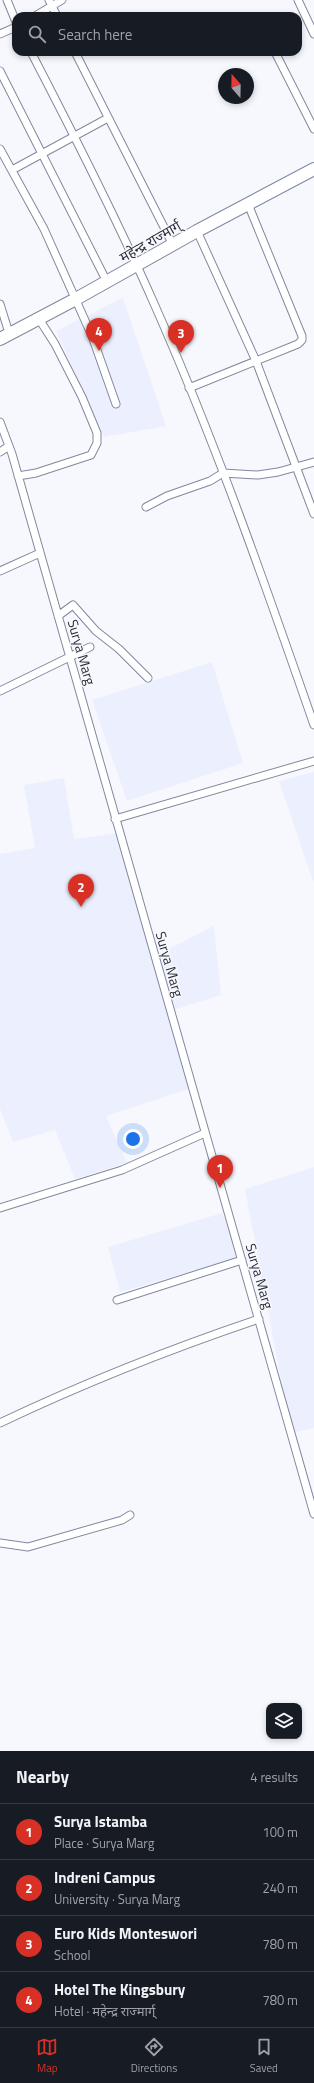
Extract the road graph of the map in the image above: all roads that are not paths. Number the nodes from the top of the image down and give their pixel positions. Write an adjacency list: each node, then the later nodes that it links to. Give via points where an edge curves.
1 (6, 0): 6 (street)
2 (62, 0): 4 (street)
3 (298, 0): 9 (street)
4 (51, 3): 5 (street)
5 (40, 12)
6 (12, 13)
7 (12, 29): 8 (street)
8 (0, 34)
9 (314, 34)
10 (33, 56): 16 (street)
11 (77, 56): 14 (street)
12 (277, 56): 15 (street)
13 (0, 71): 18 (street)
14 (108, 118): 16 (street); 23 (street)
15 (314, 129)
16 (75, 137): 18 (street); 24 (street)
17 (1, 153): 20 (street)
18 (41, 154): 20 (street); 25 (street)
19 (314, 169): 21 (highway, महेन्द्र राज्मार्ग्)
20 (12, 170): 26 (street, via 36,212)
21 (248, 204): 22 (highway, महेन्द्र राज्मार्ग्); 30 (street, via 302,336 298,344)
22 (197, 231): 23 (highway, महेन्द्र राज्मार्ग्); 30 (street)
23 (173, 245): 24 (highway, महेन्द्र राज्मार्ग्)
24 (137, 265): 25 (highway, महेन्द्र राज्मार्ग्); 31 (street)
25 (107, 282): 26 (highway, महेन्द्र राज्मार्ग्)
26 (74, 300): 28 (highway, महेन्द्र राज्मार्ग्); 32 (street, via 92,336)
27 (0, 304): 29 (street)
28 (40, 319): 29 (highway, महेन्द्र राज्मार्ग्); 39 (street, via 82,397 97,433 97,443 91,455 36,473)
29 (5, 336)
30 (256, 361): 31 (street); 37 (street)
31 (188, 388): 38 (street)
32 (116, 404)
33 (0, 422): 34 (street, Surya Marg)
34 (9, 446): 35 (street); 39 (street, Surya Marg)
35 (0, 452)
36 (314, 462): 37 (street)
37 (296, 467): 38 (street, via 258,475); 41 (street)
38 (223, 473): 40 (street, via 210,481 173,493); 49 (street)
39 (18, 476): 42 (street, Surya Marg)
40 (146, 506)
41 (314, 514)
42 (40, 553): 43 (street); 44 (street, Surya Marg)
43 (0, 571)
44 (58, 616): 46 (street, Surya Marg); 47 (street, via 72,605 96,631 119,649)
45 (90, 648): 46 (street)
46 (70, 656): 48 (street); 51 (street, Surya Marg)
47 (148, 678)
48 (0, 690)
49 (314, 724)
50 (314, 761): 51 (street)
51 (115, 819): 52 (street, Surya Marg)
52 (205, 1133): 53 (street, via 122,1170); 54 (street, Surya Marg)
53 (0, 1208)
54 (242, 1260): 55 (street); 56 (street, Surya Marg)
55 (117, 1300)
56 (259, 1319): 57 (street, via 174,1348 90,1381); 58 (street, Surya Marg)
57 (0, 1423)
58 (314, 1514)
59 (130, 1516): 60 (street, via 28,1547)
60 (0, 1543)

